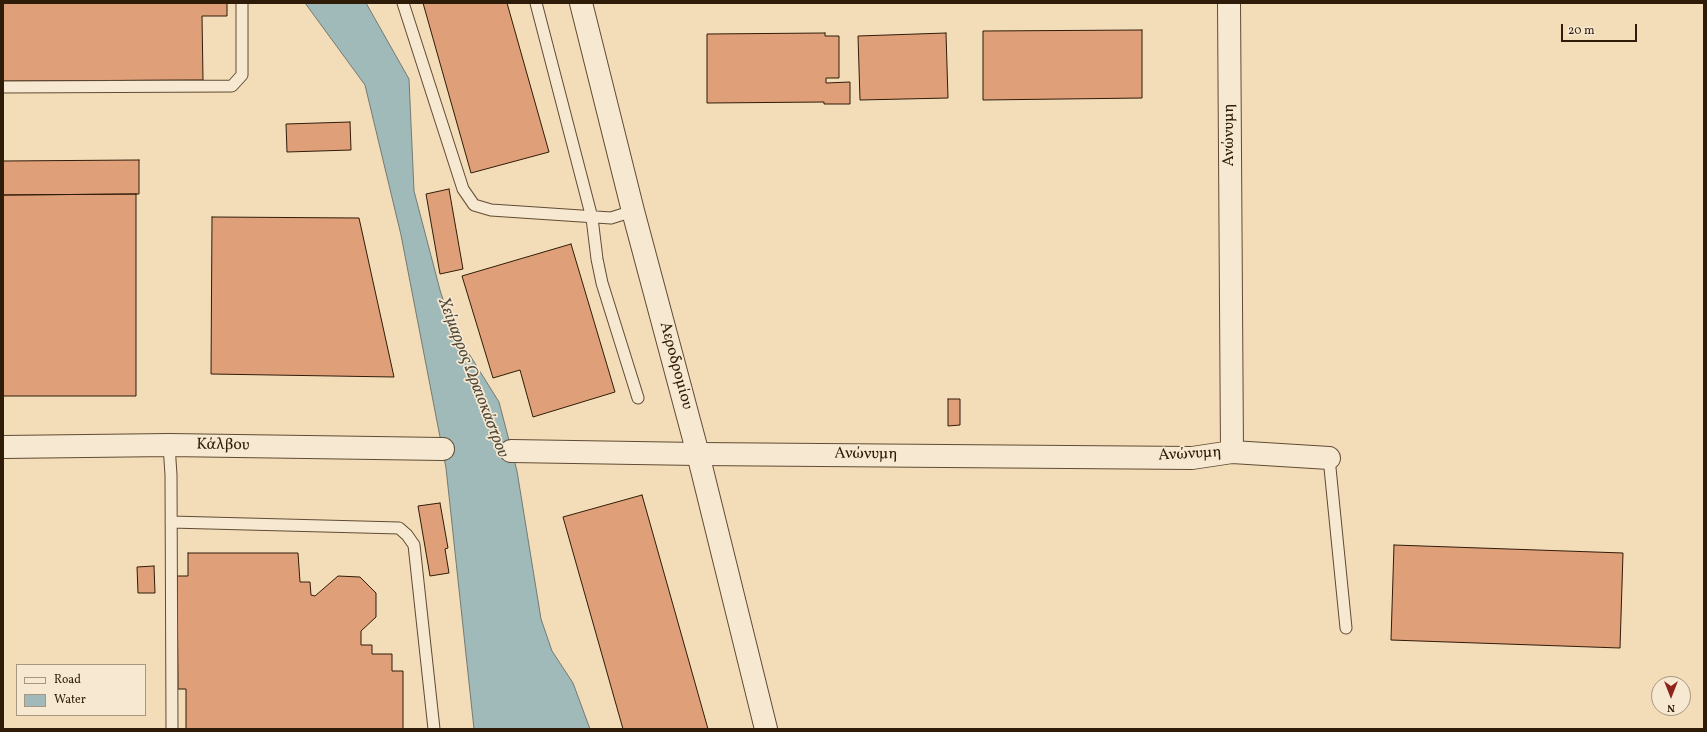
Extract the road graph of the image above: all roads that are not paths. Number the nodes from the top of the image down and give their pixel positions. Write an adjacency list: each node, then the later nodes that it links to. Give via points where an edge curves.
1 (242, 3): 6 (lane, via 242,75 232,86)
2 (403, 3): 8 (lane, via 463,189 474,204 491,210)
3 (536, 3): 8 (lane)
4 (580, 3): 7 (street, Αεροδρομίου)
5 (1229, 3): 14 (street, Ανώνυμη)
6 (3, 87)
7 (633, 211): 8 (lane, via 611,218); 15 (street, Αεροδρομίου)
8 (592, 218): 9 (lane, via 602,283)
9 (638, 398)
10 (169, 445): 11 (street, Κάλβου); 12 (street, Κάλβου); 17 (lane)
11 (3, 447)
12 (442, 449)
13 (511, 451): 15 (street, Ανώνυμη)
14 (1232, 452): 15 (street, Ανώνυμη, via 1192,458); 16 (street)
15 (698, 454): 21 (street, Αεροδρομίου)
16 (1329, 458): 18 (lane)
17 (172, 522): 19 (lane); 20 (lane, via 399,528 414,545)
18 (1346, 628)
19 (172, 729)
20 (434, 729)
21 (766, 729)

